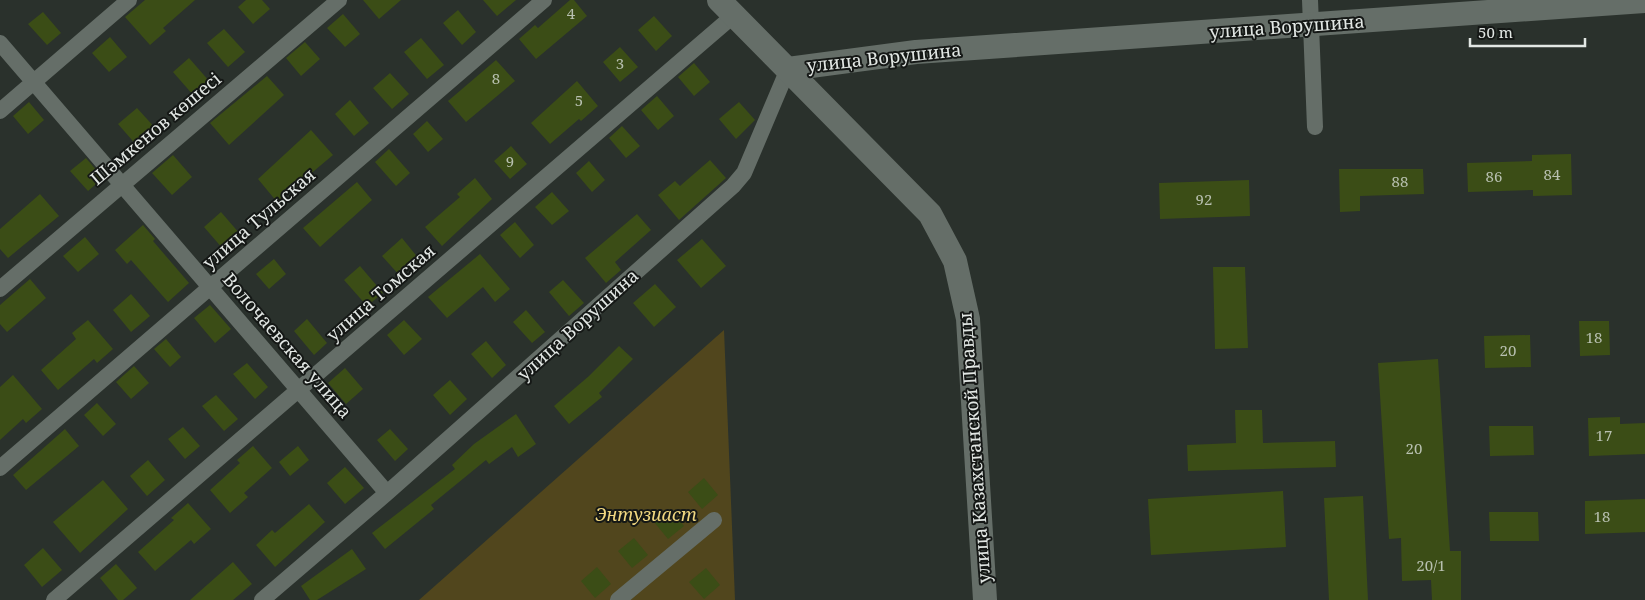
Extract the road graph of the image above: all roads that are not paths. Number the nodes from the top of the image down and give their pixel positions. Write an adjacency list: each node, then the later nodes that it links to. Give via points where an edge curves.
1 (129, 0): 10 (street)
2 (340, 0): 13 (street, Шәмкенов көшесі)
3 (544, 0): 14 (street, улица Тульская)
4 (1310, 0): 7 (street)
5 (1645, 1): 7 (street, улица Ворушина)
6 (726, 8): 9 (street, улица Казахстанской Правды); 16 (street, улица Томская)
7 (1310, 26): 9 (street, улица Ворушина, via 916,52); 12 (street)
8 (0, 43): 10 (street, Волочаевская улица)
9 (788, 69): 18 (street, улица Ворушина, via 744,173 733,186); 23 (street, улица Казахстанской Правды, via 930,214 956,261 968,319)
10 (33, 82): 11 (street); 13 (street, Волочаевская улица)
11 (0, 111)
12 (1315, 126)
13 (122, 184): 14 (street, Волочаевская улица); 15 (street, Шәмкенов көшесі)
14 (210, 288): 16 (street, Волочаевская улица); 17 (street, улица Тульская)
15 (0, 289)
16 (298, 391): 18 (street, Волочаевская улица); 20 (street, улица Томская)
17 (0, 468)
18 (387, 493): 21 (street, улица Ворушина)
19 (714, 520): 22 (street)
20 (54, 600)
21 (262, 600)
22 (618, 600)
23 (984, 600)

